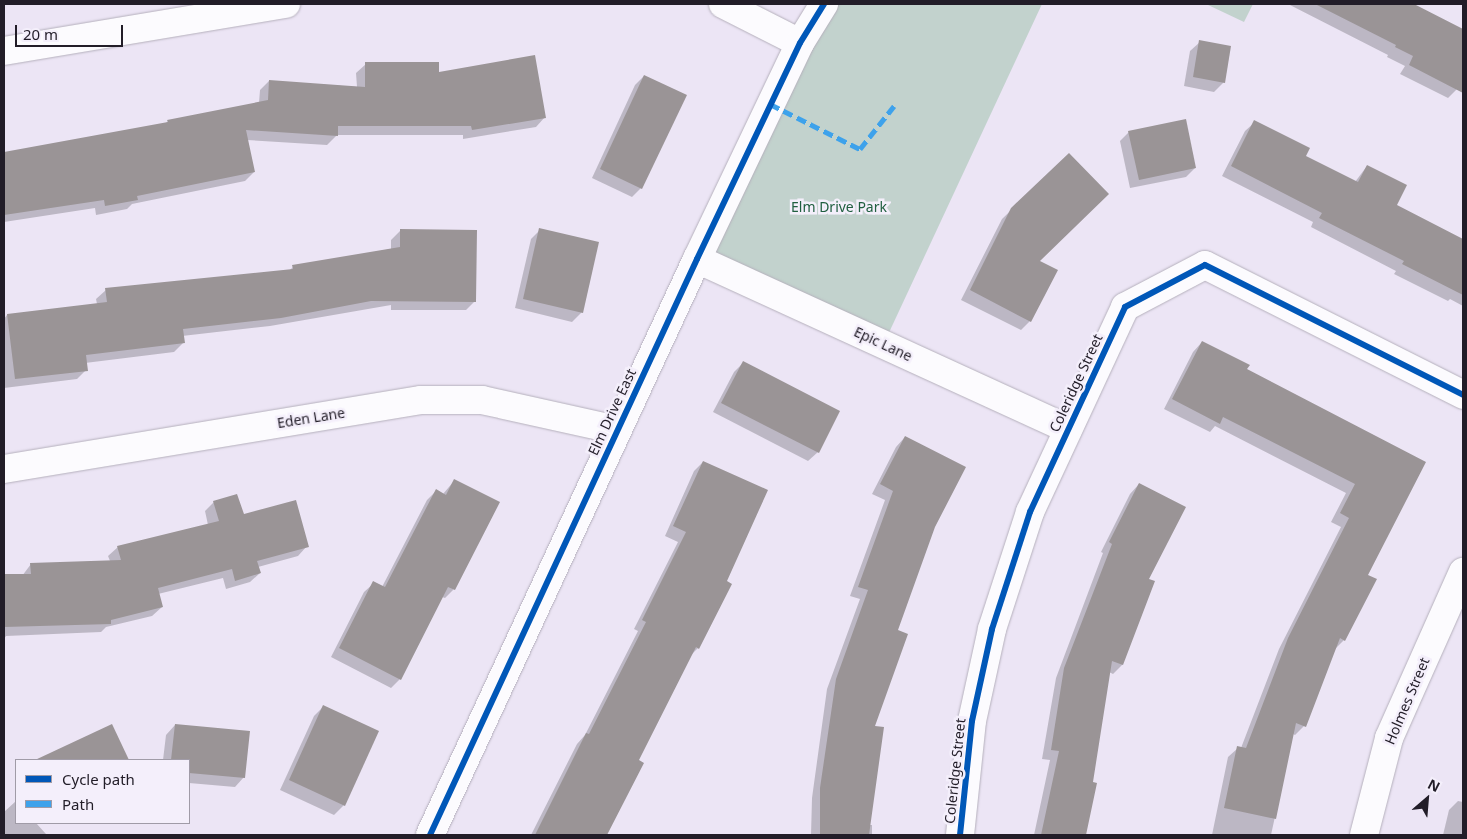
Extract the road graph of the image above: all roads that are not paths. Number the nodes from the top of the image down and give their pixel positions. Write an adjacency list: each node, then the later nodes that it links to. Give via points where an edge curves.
1 (286, 4): 5 (street)
2 (723, 4): 4 (street)
3 (824, 4): 4 (street, Elm Drive East)
4 (800, 43): 6 (street, Elm Drive East)
5 (4, 52)
6 (697, 259): 8 (street, Epic Lane); 9 (street, Elm Drive East)
7 (1463, 395): 8 (street, Coleridge Street, via 1205,265 1125,307)
8 (1068, 429): 13 (street, Coleridge Street, via 1030,512 992,629 972,721)
9 (617, 430): 10 (street, Eden Lane, via 482,400 421,400); 12 (street, Elm Drive East)
10 (4, 469)
11 (1463, 572): 14 (street, Holmes Street, via 1389,738)
12 (430, 835)
13 (960, 835)
14 (1364, 835)

